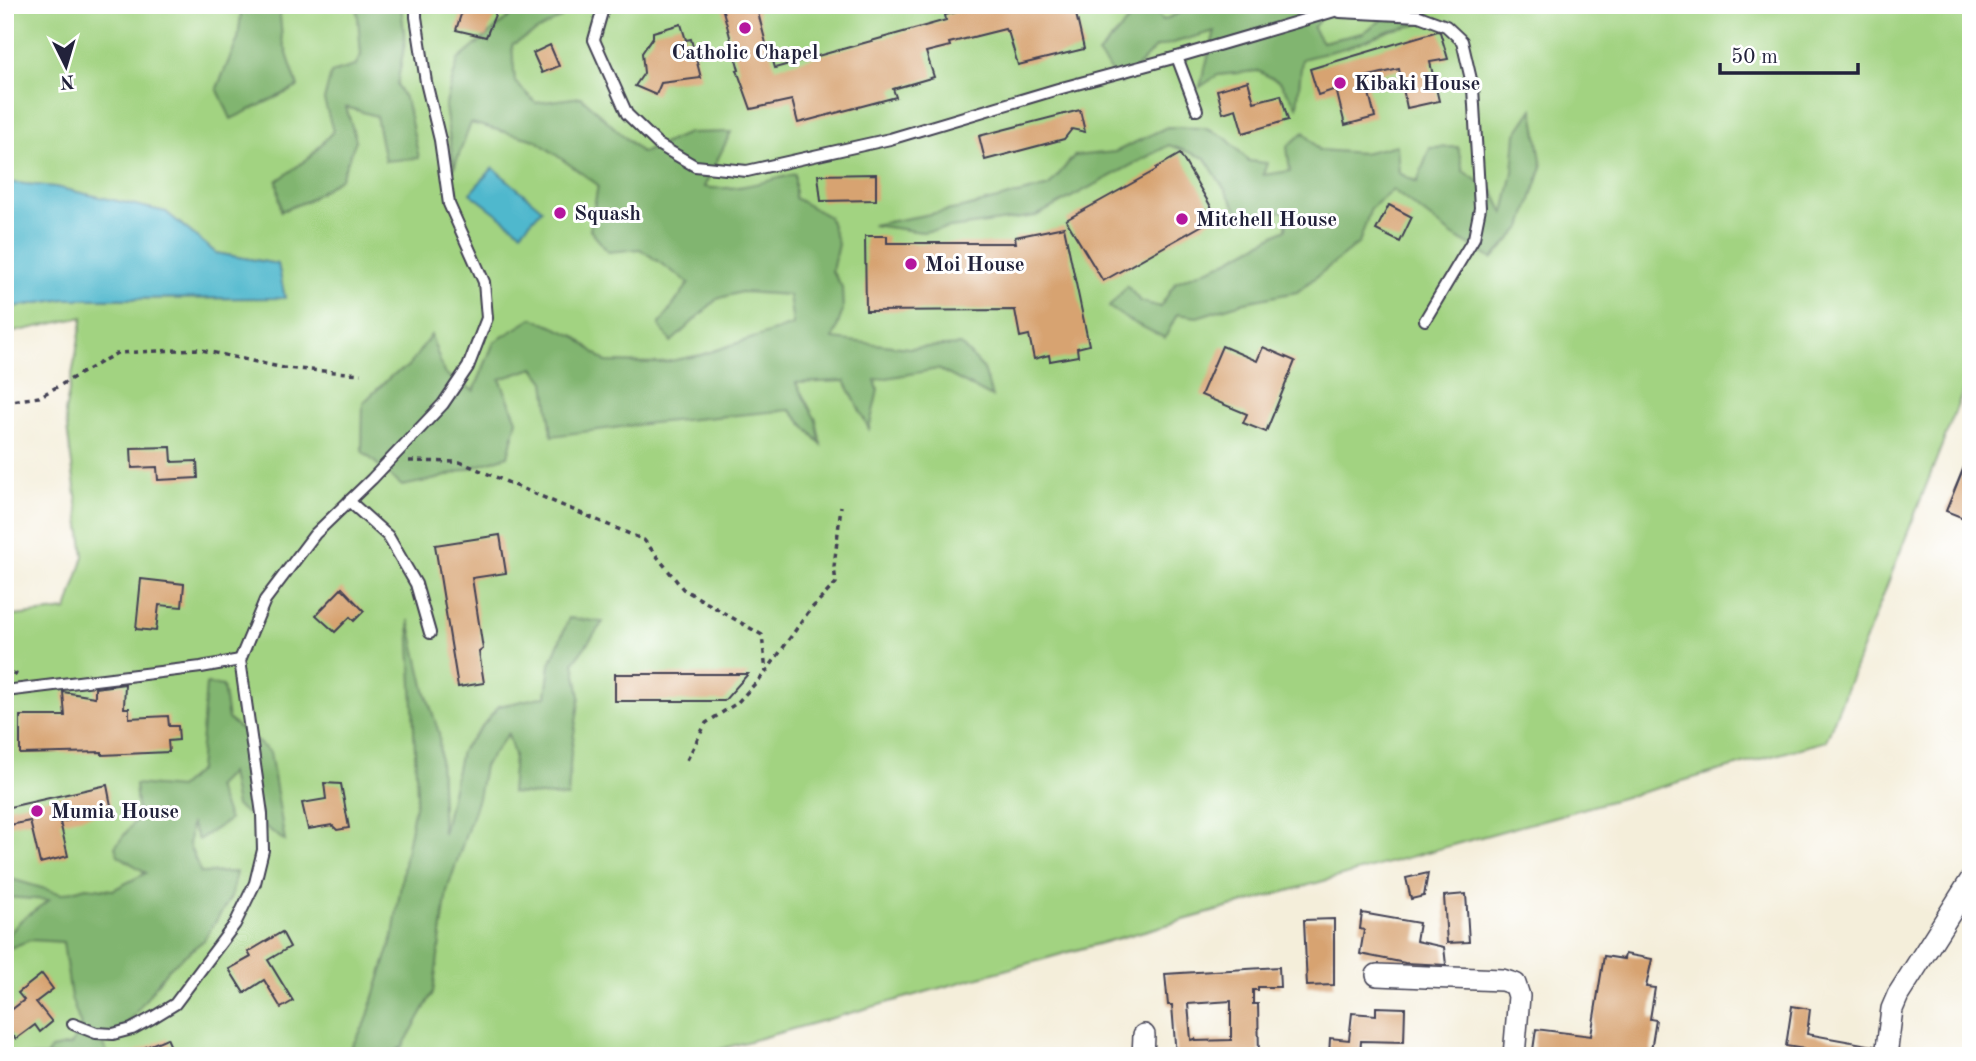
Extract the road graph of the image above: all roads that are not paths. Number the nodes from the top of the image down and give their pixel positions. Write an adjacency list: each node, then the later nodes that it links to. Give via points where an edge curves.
1 (416, 5): 8 (lane, via 449,204 484,282 487,318 468,367 443,404)
2 (604, 5): 5 (lane, via 594,40 627,114 659,145 695,166 747,171 890,139)
3 (1355, 5): 4 (lane)
4 (1331, 12): 5 (lane); 7 (lane, via 1419,16 1446,26 1462,41 1473,88 1480,208 1474,238)
5 (1177, 57): 6 (lane)
6 (1197, 110)
7 (1425, 320)
8 (349, 501): 9 (lane, via 388,536 416,584); 10 (lane, via 314,534 265,600)
9 (430, 633)
10 (240, 660): 11 (lane); 14 (lane, via 262,814 263,850 255,884 235,924 175,1004 132,1029 113,1034 96,1034)
11 (5, 691)
12 (1971, 880): 16 (street, via 1898,995)
13 (1377, 975): 15 (street, via 1515,984 1519,996)
14 (73, 1024)
15 (1514, 1056)
16 (1886, 1056)

